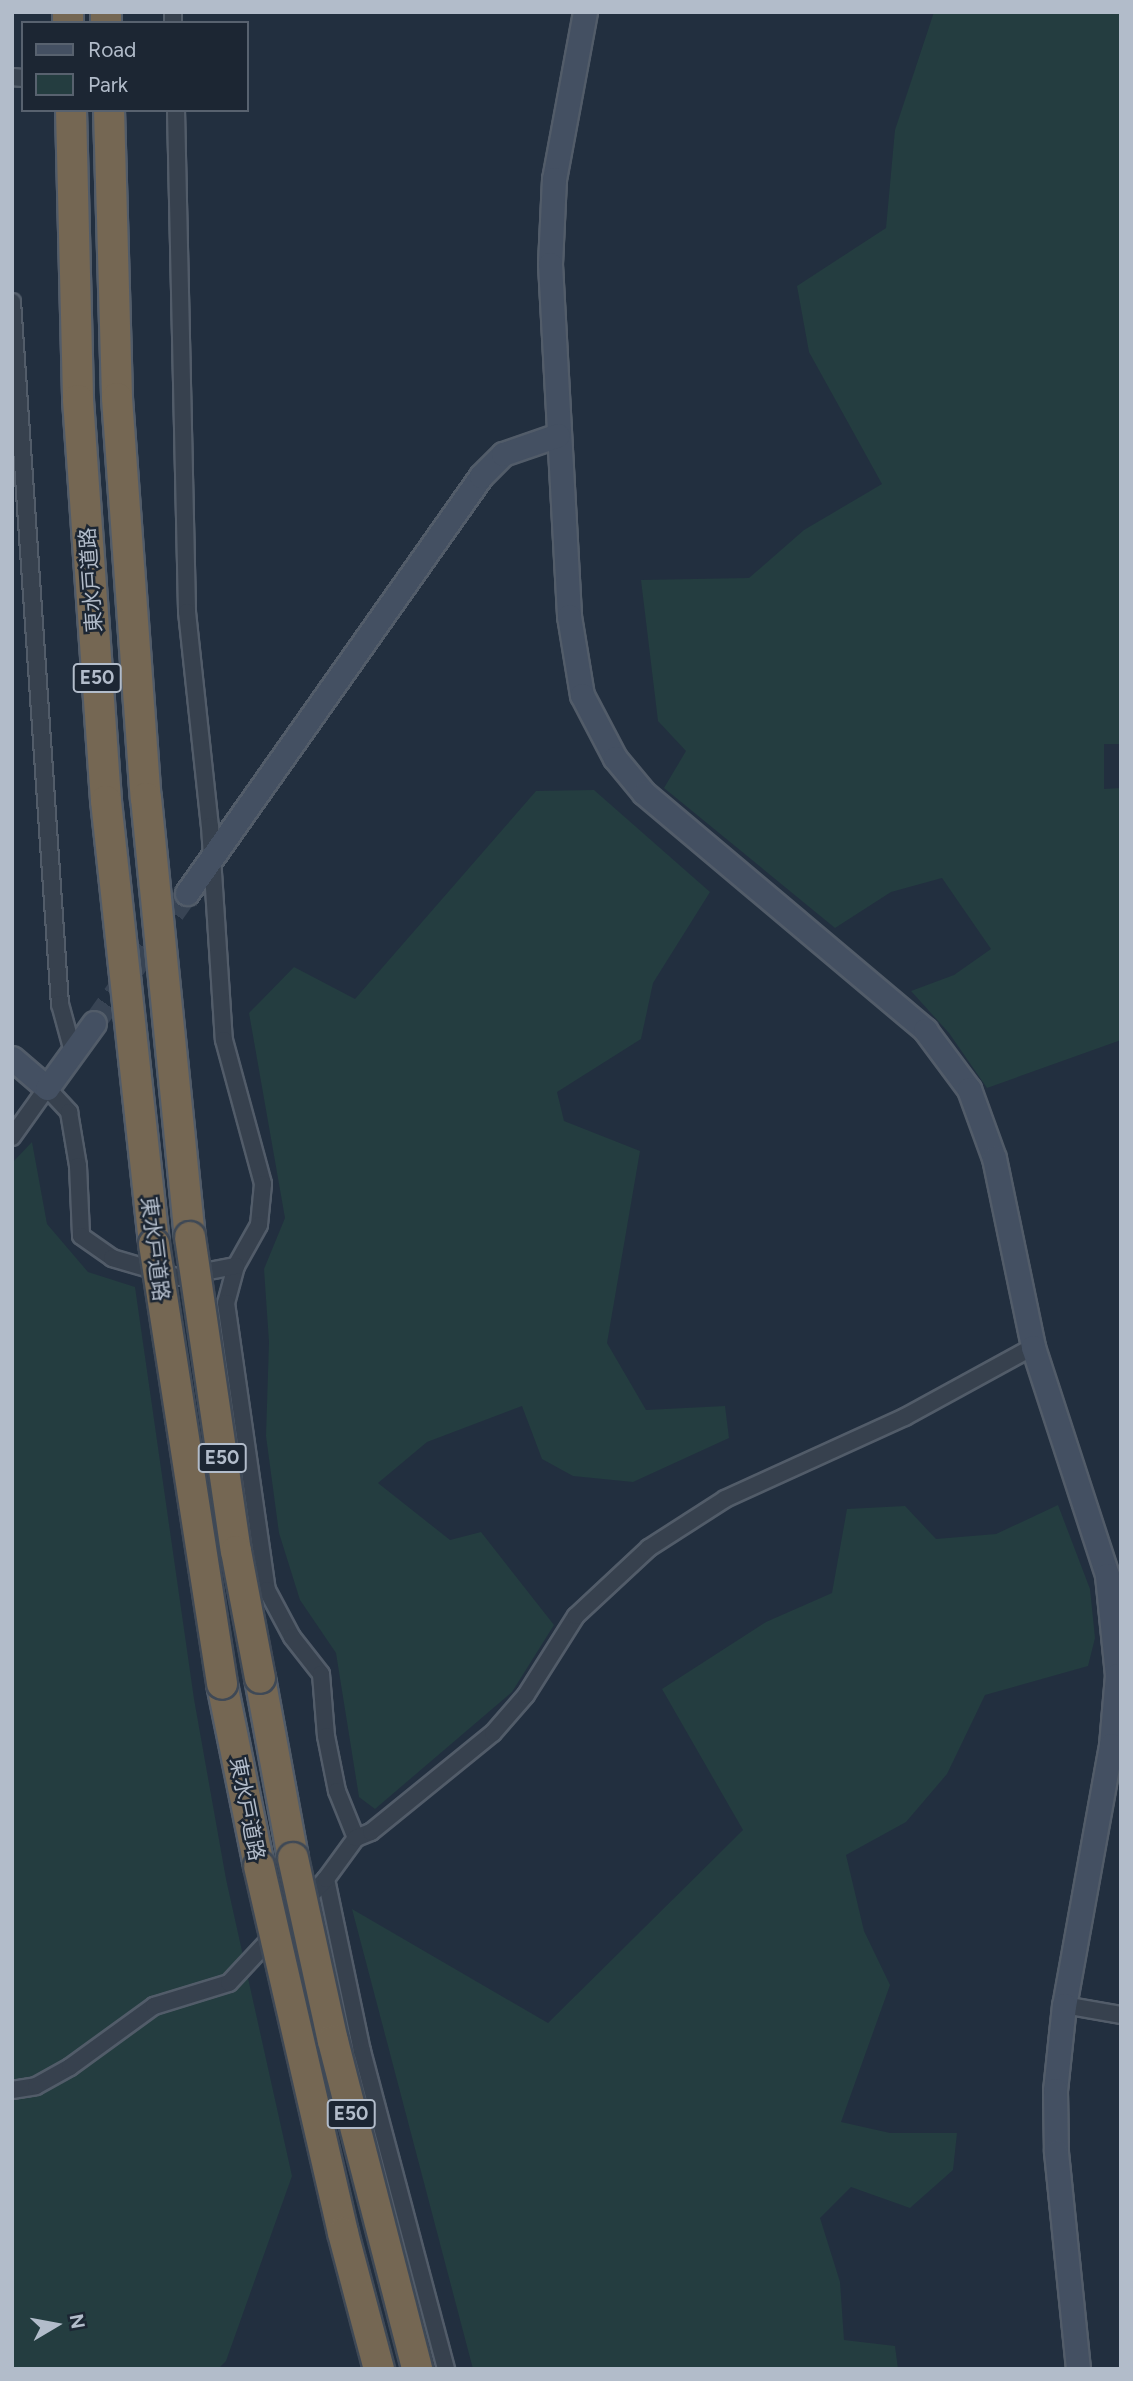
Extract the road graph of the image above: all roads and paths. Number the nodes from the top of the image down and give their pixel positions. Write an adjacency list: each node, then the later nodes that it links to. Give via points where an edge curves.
1 (584, 12): 6 (street, via 554,179 550,264)
2 (71, 112): 21 (highway, 東水戸道路 / E50, bridge, via 78,400 105,787 154,1244 222,1684 258,1866)
3 (109, 112): 22 (highway, 東水戸道路 / E50, bridge, via 117,398 158,953 190,1237 293,1858 333,2041)
4 (176, 112): 7 (street, via 187,612 210,827)
5 (12, 302): 10 (street, via 60,1004)
6 (558, 435): 7 (street, via 503,454 481,476); 15 (street, via 574,660 582,695 597,727 643,793 884,994 951,1062 982,1118 994,1158)
7 (209, 863): 8 (street); 14 (street, via 224,1040 263,1184 259,1225)
8 (187, 893)
9 (93, 1023): 10 (street)
10 (73, 1052): 12 (street)
11 (12, 1058): 12 (street)
12 (47, 1088): 13 (street); 14 (street, via 69,1112 78,1166 81,1236 112,1258 177,1277)
13 (12, 1137)
14 (236, 1266): 16 (street, via 226,1303 267,1590 292,1637 321,1674 337,1791)
15 (1033, 1347): 16 (street, via 905,1417 725,1499 649,1548 576,1616 526,1695 493,1733 371,1832); 18 (street, via 1098,1541 1115,1631 1111,1745)
16 (356, 1838): 17 (street)
17 (326, 1880): 20 (street, via 229,1983 154,2006 70,2067 36,2086); 23 (street, via 362,2051)
18 (1064, 2006): 19 (street); 24 (street, via 1055,2090 1056,2152)
19 (1121, 2015)
20 (12, 2090)
21 (379, 2369)
22 (417, 2369)
23 (446, 2369)
24 (1077, 2369)

